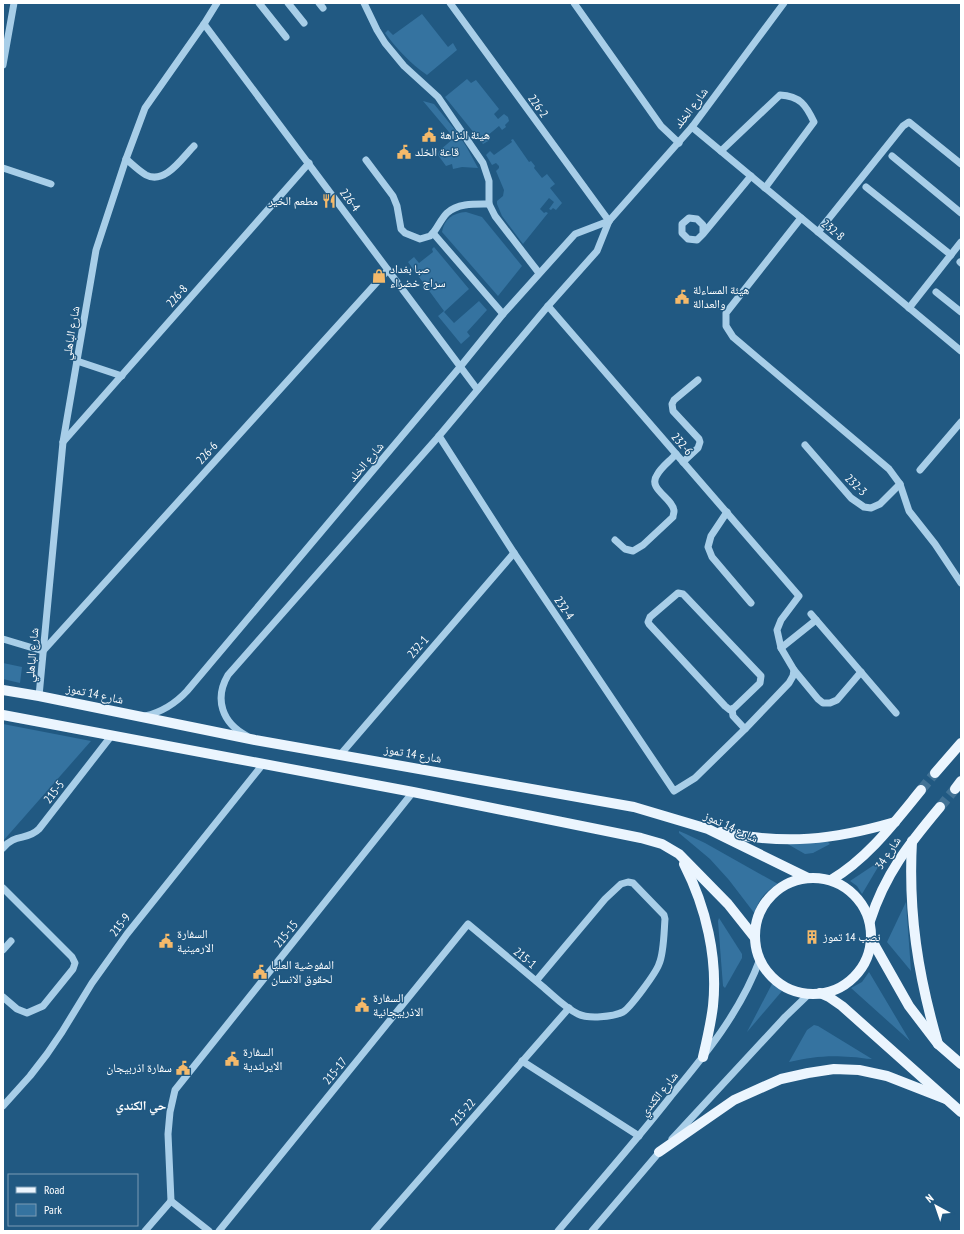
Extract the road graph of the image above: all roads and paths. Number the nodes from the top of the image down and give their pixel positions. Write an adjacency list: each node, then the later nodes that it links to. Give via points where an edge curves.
1 (14, 3): 12 (street)
2 (217, 3): 10 (street, شارع الباهلي)
3 (259, 3): 11 (street)
4 (288, 3): 9 (street)
5 (364, 3): 27 (street, via 385,43 404,66 438,97 483,163 490,181)
6 (450, 3): 30 (street, 226-2)
7 (574, 3): 14 (street, via 661,126)
8 (784, 3): 13 (street, شارع الخلد)
9 (304, 23)
10 (204, 24): 18 (street, شارع الباهلي, via 145,108); 20 (street, 226-4)
11 (286, 37)
12 (3, 65)
13 (692, 127): 14 (street, شارع الخلد); 16 (street, 232-8)
14 (678, 143): 30 (street, شارع الخلد)
15 (194, 146): 18 (street, via 168,173 157,177 146,175)
16 (721, 151): 23 (street, 232-8); 26 (street, via 780,95 792,96 807,107 814,122)
17 (892, 156): 28 (street)
18 (126, 159): 44 (street, شارع الباهلي, via 96,250)
19 (366, 160): 32 (street, via 393,196 401,229 420,239)
20 (309, 163): 36 (street, 226-4); 46 (street, 226-8)
21 (961, 164): 31 (street, via 909,122 903,126)
22 (3, 168): 24 (street)
23 (751, 176): 26 (street, 232-8); 33 (street)
24 (51, 184)
25 (866, 187): 35 (street)
26 (765, 188): 29 (street, 232-8)
27 (489, 204): 32 (street, via 456,207 448,212); 37 (street, via 494,216)
28 (961, 212)
29 (801, 218): 31 (street, 232-8); 56 (street, via 726,313 726,326 733,337 889,469)
30 (609, 221): 37 (street, شارع الخلد, via 575,234); 39 (street, شارع الخلد, via 597,252)
31 (818, 232): 40 (street, 232-8)
32 (433, 233): 42 (street)
33 (703, 234)
34 (961, 242): 35 (street)
35 (951, 255): 40 (street)
36 (388, 270): 45 (street, 226-4); 64 (street, 226-6)
37 (539, 273): 42 (street, شارع الخلد)
38 (936, 292): 41 (street)
39 (548, 306): 48 (street, شارع الخلد); 53 (street, 232-6)
40 (909, 308): 43 (street, 232-8)
41 (961, 312)
42 (503, 314): 45 (street, شارع الخلد)
43 (961, 351)
44 (77, 362): 46 (street); 51 (street, شارع الباهلي)
45 (460, 367): 48 (street, 226-4); 72 (street, شارع الخلد, via 184,695 157,714)
46 (122, 376): 51 (street, 226-8)
47 (698, 380): 54 (street, via 672,404 673,411 700,442 698,448)
48 (477, 389): 50 (street, شارع الخلد)
49 (961, 422): 55 (street)
50 (439, 436): 59 (street, 232-4); 75 (street, شارع الخلد, via 228,675 220,693 223,710 236,729)
51 (63, 442): 64 (street, شارع الباهلي)
52 (805, 445): 56 (street, 232-3, via 851,498 864,507 871,508 880,504)
53 (676, 454): 54 (street, 232-6); 58 (street, via 656,475 655,482 657,489 670,503 674,511 673,517 633,551 625,549)
54 (683, 462): 57 (street, 232-6)
55 (920, 470)
56 (900, 484): 60 (street, via 909,511)
57 (727, 512): 61 (street, via 711,536 708,547 712,557); 63 (street, 232-6, via 799,596 778,624)
58 (615, 540)
59 (514, 553): 73 (street, 232-4, via 674,791 695,778); 77 (street, 232-1)
60 (961, 583)
61 (751, 603)
62 (3, 639): 64 (street)
63 (781, 648): 65 (street); 66 (street, via 814,617)
64 (43, 651): 68 (street, شارع الباهلي)
65 (794, 670): 66 (street, via 823,703 837,700); 73 (street, via 789,683)
66 (861, 672): 70 (street)
67 (3, 690): 68 (main road, شارع 14 تموز)
68 (39, 696): 72 (main road, شارع 14 تموز)
69 (732, 709): 69 (street, via 725,706 648,622 650,617 680,592 761,676 760,683); 73 (street, via 733,716)
70 (896, 713)
71 (3, 715): 74 (main road)
72 (141, 717): 75 (main road, شارع 14 تموز)
73 (745, 729)
74 (112, 735): 78 (main road); 86 (street, 215-5, via 39,829 30,836 13,839)
75 (255, 740): 77 (main road, شارع 14 تموز)
76 (961, 743): 79 (main road)
77 (340, 755): 84 (main road, شارع 14 تموز, via 634,807)
78 (263, 764): 81 (main road); 107 (street, 215-9, via 127,934 47,1054)
79 (936, 773)
80 (921, 790): 83 (main road, شارع 34)
81 (413, 792): 87 (main road, via 641,838 662,844); 111 (street, 215-15, via 175,1090 168,1134)
82 (940, 806): 85 (main road, شارع 34)
83 (895, 822): 84 (main road, via 863,831 799,840 766,839); 89 (main road, شارع 34, via 859,860)
84 (708, 829): 88 (main road, شارع 14 تموز)
85 (912, 840): 91 (main road, شارع 34, via 888,876); 102 (main road, via 910,874 915,943)
86 (3, 848)
87 (679, 854): 94 (main road, via 728,904); 103 (main road, via 700,902 708,927 712,953 713,1005)
88 (808, 878): 89 (main road); 94 (main road, via 795,880 784,886 766,902 756,925)
89 (831, 880): 91 (main road, via 861,902)
90 (3, 888): 100 (street, via 75,963 74,969 43,1006 33,1012 28,1014 17,1009)
91 (870, 921): 93 (main road)
92 (468, 924): 98 (street, 215-1); 114 (street, 215-17)
93 (871, 937): 99 (main road, via 866,960 852,979 842,986); 102 (main road, via 909,1006)
94 (755, 938): 97 (main road)
95 (11, 941): 96 (street)
96 (3, 950)
97 (760, 959): 99 (main road, via 765,969 780,984 800,992); 103 (street, شارع الكندي, via 749,986 731,1018)
98 (536, 981): 101 (street, 215-1); 101 (street, 215-1, via 605,899 621,884 633,884 664,915 659,965 623,1012 610,1016 586,1017)
99 (815, 993): 106 (main road, via 829,997 842,1006); 110 (street, via 785,1017)
100 (3, 997)
101 (569, 1008): 104 (street, 215-22)
102 (938, 1044): 105 (main road)
103 (703, 1057): 109 (street, شارع الكندي)
104 (522, 1061): 109 (street); 115 (street, 215-22)
105 (961, 1064)
106 (946, 1099): 108 (main road); 110 (main road, via 887,1076 859,1070 808,1072 781,1079 734,1100)
107 (3, 1106)
108 (961, 1112)
109 (639, 1136): 116 (street, شارع الكندي)
110 (660, 1152): 117 (street)
111 (171, 1200): 112 (street); 113 (street)
112 (145, 1231)
113 (209, 1231)
114 (219, 1231)
115 (374, 1231)
116 (558, 1231)
117 (592, 1231)

